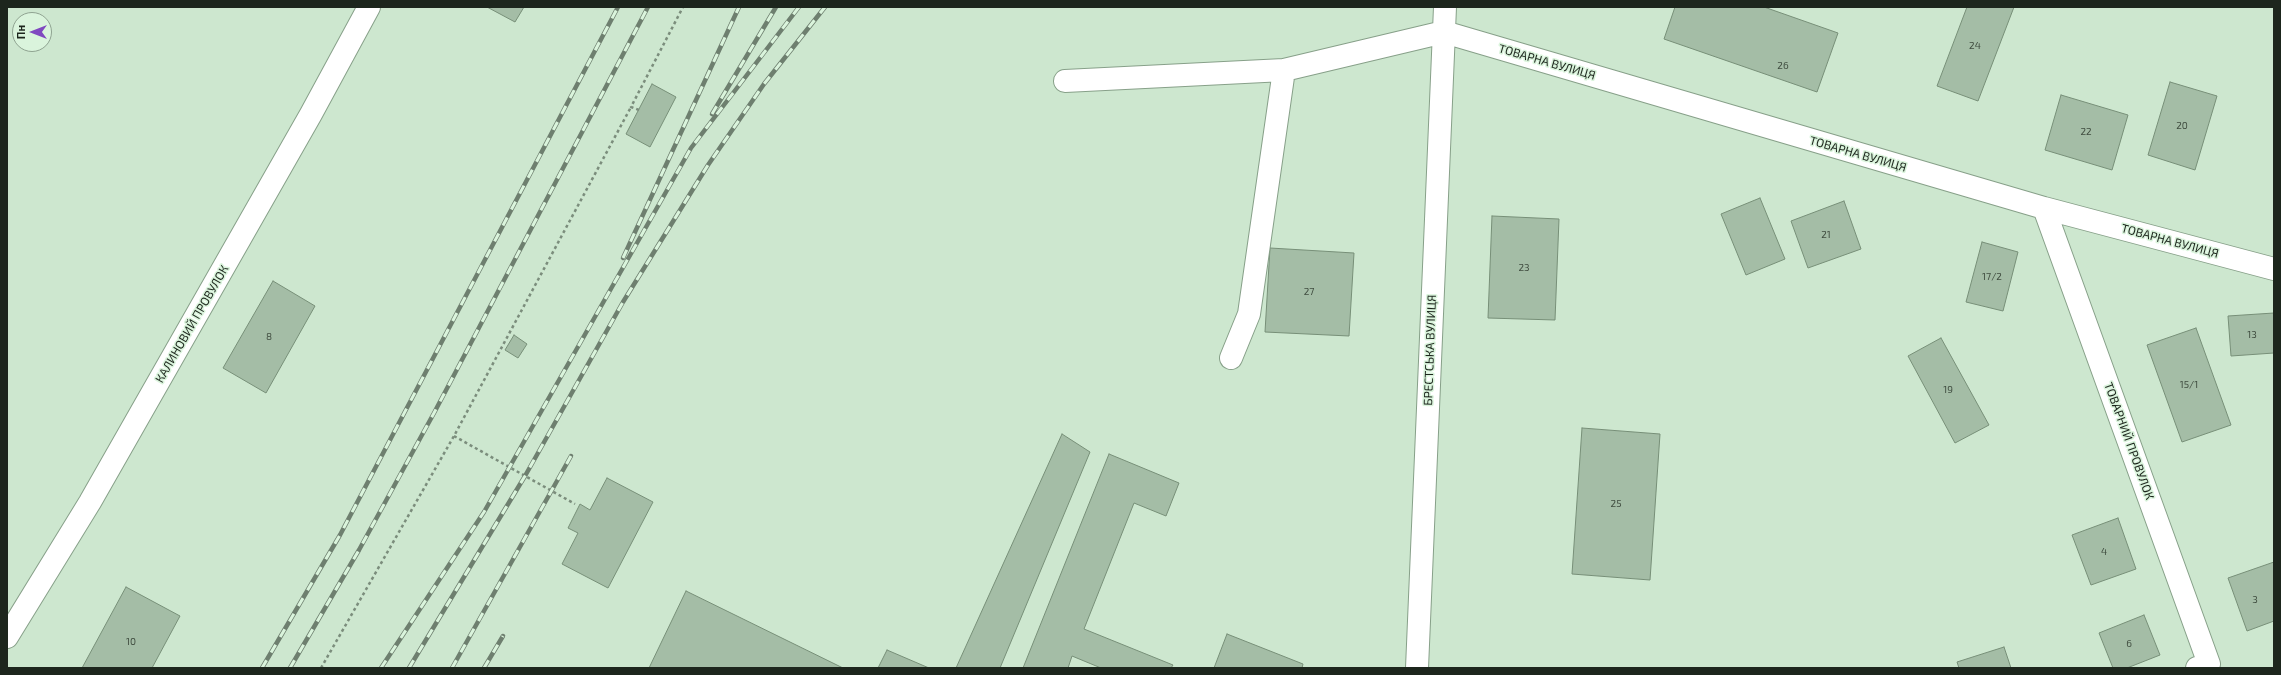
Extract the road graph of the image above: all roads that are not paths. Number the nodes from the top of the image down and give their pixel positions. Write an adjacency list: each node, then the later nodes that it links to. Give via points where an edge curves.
1 (369, 7): 9 (street, КАЛИНОВИЙ ПРОВУЛОК, via 311,114 94,495)
2 (1445, 7): 3 (street, БРЕСТСЬКА ВУЛИЦЯ)
3 (1444, 32): 4 (street); 6 (street, ТОВАРНА ВУЛИЦЯ); 10 (street, БРЕСТСЬКА ВУЛИЦЯ)
4 (1284, 70): 5 (street); 8 (street, via 1248,314)
5 (1065, 81)
6 (2044, 208): 7 (street, ТОВАРНА ВУЛИЦЯ); 11 (street, ТОВАРНИЙ ПРОВУЛОК, via 2209,664)
7 (2274, 269)
8 (1231, 358)
9 (7, 637)
10 (1417, 668)
11 (2198, 668)

